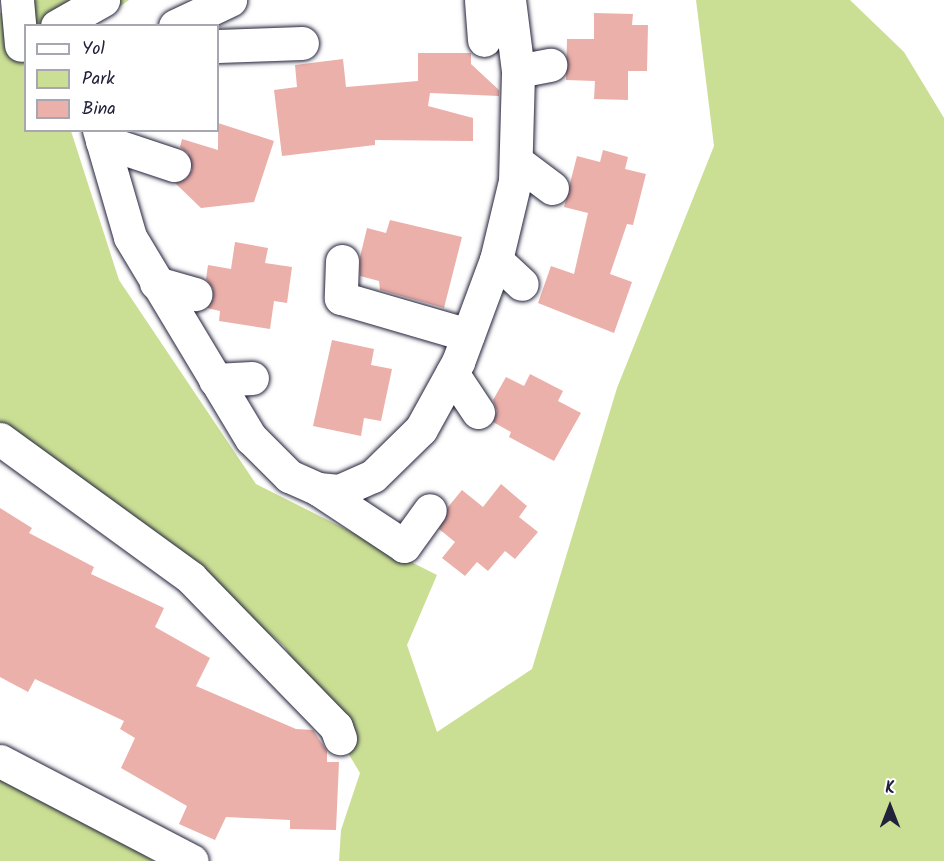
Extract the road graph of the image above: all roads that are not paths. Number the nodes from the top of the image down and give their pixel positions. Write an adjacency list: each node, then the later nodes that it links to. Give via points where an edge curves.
1 (17, 0): 11 (street)
2 (103, 0): 6 (street)
3 (230, 0): 7 (street)
4 (481, 0): 8 (street)
5 (509, 0): 13 (street)
6 (61, 24)
7 (179, 24)
8 (483, 40)
9 (302, 43): 10 (street)
10 (219, 46)
11 (16, 48)
12 (550, 65): 13 (street)
13 (518, 71): 15 (street)
14 (101, 136): 16 (street); 20 (street, via 130,237)
15 (516, 161): 17 (street); 18 (street)
16 (174, 165)
17 (552, 188)
18 (496, 260): 21 (street); 23 (street)
19 (342, 261): 23 (street, via 341,298)
20 (156, 283): 22 (street); 26 (street)
21 (522, 284)
22 (195, 294)
23 (468, 335): 24 (street)
24 (452, 373): 27 (street); 29 (street, via 421,429 373,476 339,491)
25 (252, 378): 26 (street)
26 (215, 380): 29 (street, via 251,438 289,476)
27 (478, 412)
28 (0, 439): 31 (street, via 191,578 336,727)
29 (318, 489): 30 (street, via 404,546)
30 (430, 510)
31 (340, 738)
32 (0, 761): 33 (street)
33 (192, 861)

